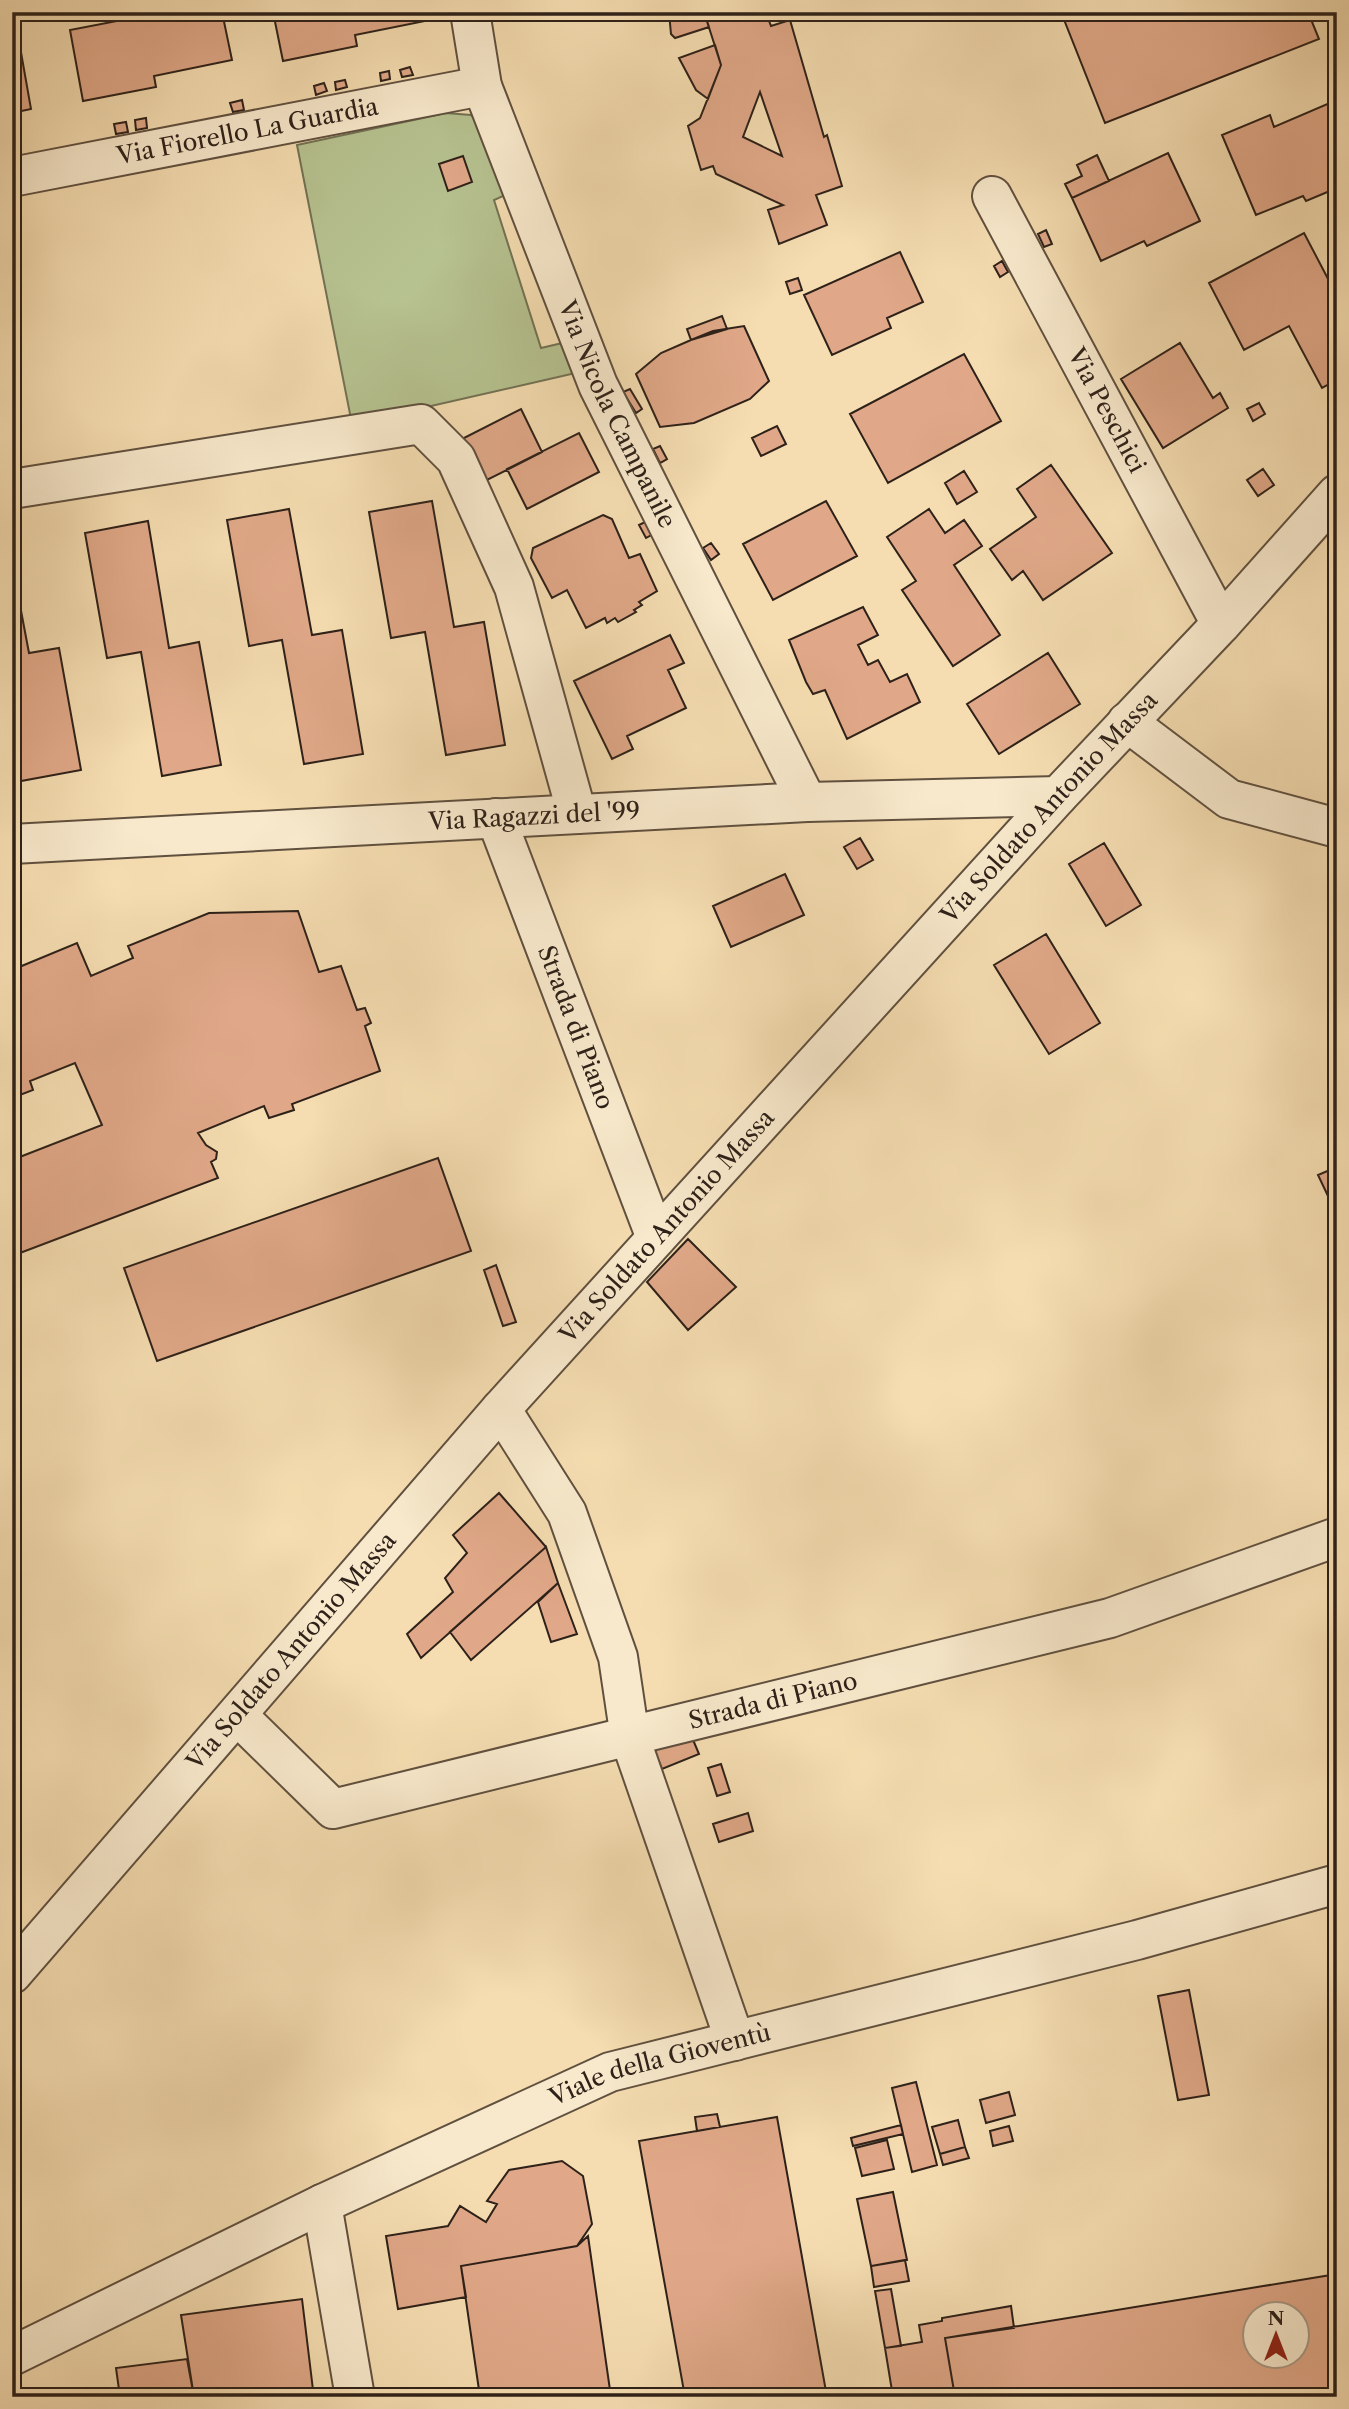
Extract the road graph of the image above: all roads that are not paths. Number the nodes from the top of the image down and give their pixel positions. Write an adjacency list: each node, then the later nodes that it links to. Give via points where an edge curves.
1 (470, 12): 2 (street, Via Nicola Campanile)
2 (482, 86): 3 (street, Via Fiorello La Guardia); 10 (street, Via Nicola Campanile, via 598,385)
3 (12, 177)
4 (992, 196): 7 (street, Via Peschici)
5 (12, 489): 11 (street, via 421,424 456,459 514,586)
6 (1337, 494): 7 (street, Via Soldato Antonio Massa)
7 (1221, 624): 8 (street, Via Soldato Antonio Massa)
8 (1127, 722): 9 (street, Via Soldato Antonio Massa); 13 (street, via 1229,799)
9 (1058, 796): 10 (street, Via Ragazzi del '99); 15 (street, Via Soldato Antonio Massa)
10 (807, 802): 11 (street, Via Ragazzi del '99)
11 (577, 814): 12 (street, Via Ragazzi del '99)
12 (496, 818): 14 (street, Via Ragazzi del '99); 15 (street, Strada di Piano)
13 (1337, 828)
14 (12, 844)
15 (656, 1238): 16 (street, Via Soldato Antonio Massa)
16 (501, 1409): 18 (street, Via Soldato Antonio Massa); 19 (street, via 567,1513 618,1657)
17 (1337, 1537): 19 (street, Strada di Piano, via 1110,1618)
18 (238, 1716): 19 (street, Strada di Piano, via 333,1809); 21 (street, Via Soldato Antonio Massa)
19 (631, 1738): 22 (street)
20 (1337, 1884): 22 (street, Viale della Gioventù, via 1138,1940)
21 (12, 1973)
22 (735, 2041): 23 (street, Viale della Gioventù, via 610,2072)
23 (322, 2204): 24 (street, Viale della Gioventù); 25 (street)
24 (16, 2353)
25 (355, 2397)

